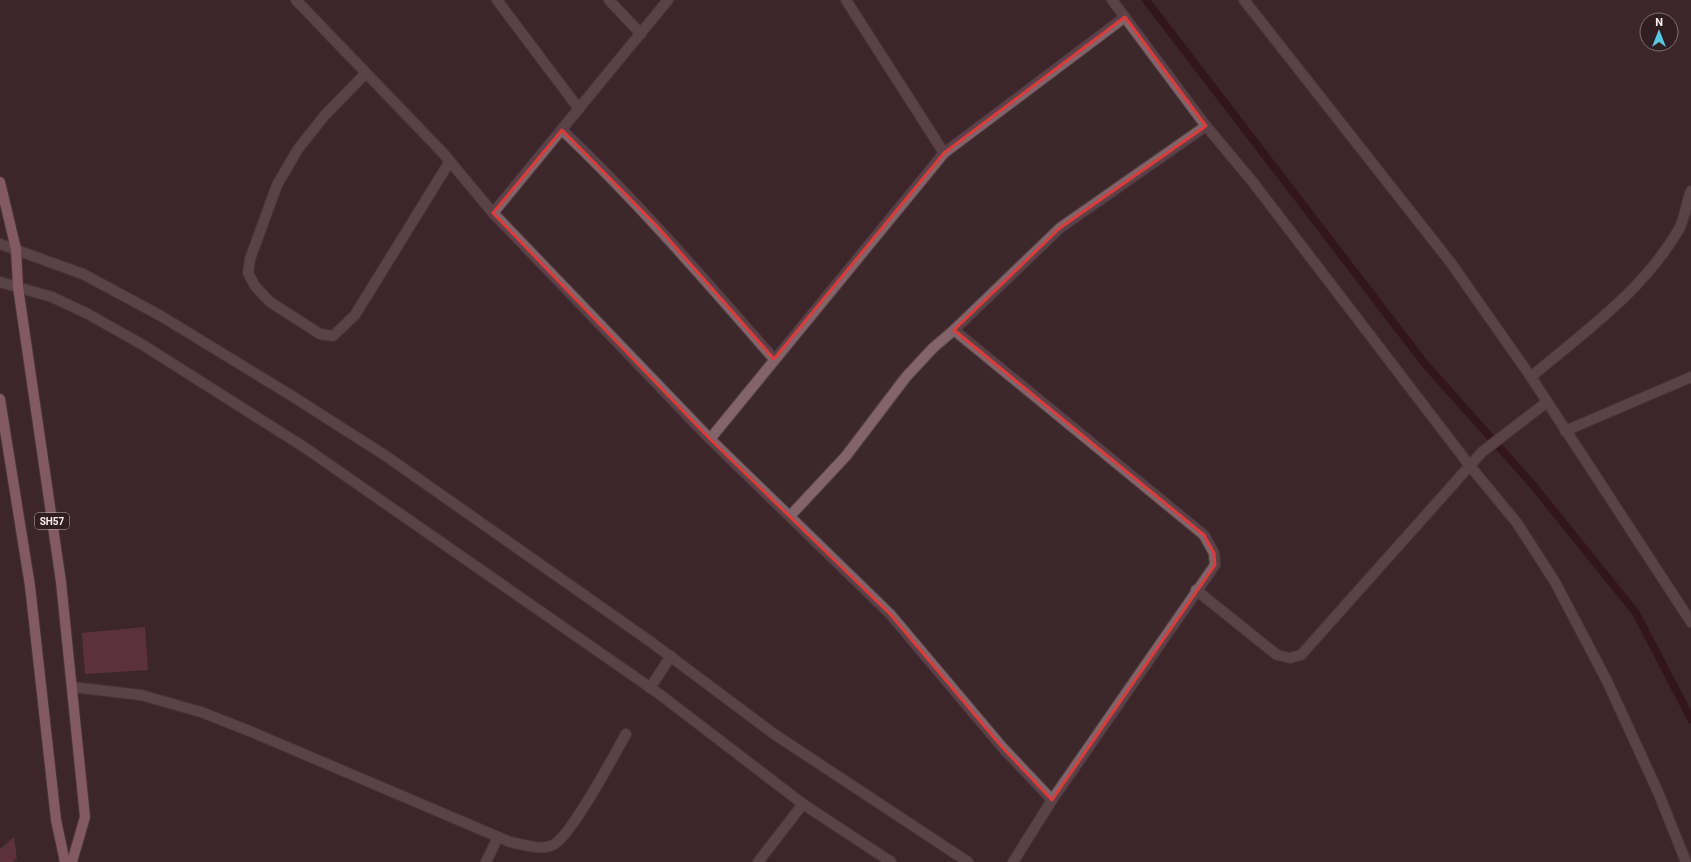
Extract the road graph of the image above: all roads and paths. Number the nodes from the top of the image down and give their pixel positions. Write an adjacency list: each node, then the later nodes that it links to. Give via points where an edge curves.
1 (296, 0): 10 (street)
2 (497, 0): 11 (street)
3 (609, 0): 9 (street)
4 (668, 0): 9 (street)
5 (846, 0): 14 (street)
6 (1112, 0): 8 (street)
7 (1244, 0): 25 (street, via 1451,263)
8 (1126, 17): 12 (street); 14 (street)
9 (640, 34): 11 (street)
10 (366, 73): 15 (street); 15 (street, via 298,149 277,185 250,259 248,274 270,302 320,334 333,336 355,315)
11 (579, 109): 13 (street)
12 (1206, 126): 23 (street, via 1060,228); 31 (street, via 1252,181)
13 (562, 130): 18 (street); 24 (street, via 657,226)
14 (944, 152): 24 (street)
15 (450, 161): 18 (street)
16 (0, 182): 20 (main road, SH57)
17 (1691, 191): 25 (street, via 1680,227 1665,252 1635,288)
18 (493, 213): 30 (street)
19 (0, 244): 20 (street)
20 (16, 249): 22 (main road, SH57); 35 (street, via 83,274 161,316 292,396 386,456)
21 (0, 282): 22 (street)
22 (18, 287): 36 (street, via 52,297 143,345 304,447); 37 (main road, SH57, via 61,582)
23 (954, 330): 32 (street, via 906,377 846,456); 33 (street, via 1204,535 1214,553 1215,565)
24 (774, 359): 30 (street)
25 (1531, 377): 28 (street)
26 (1691, 377): 29 (street)
27 (0, 399): 42 (main road, SH57, via 30,586 56,820)
28 (1548, 402): 29 (street); 31 (street, via 1482,452)
29 (1565, 430): 34 (street)
30 (710, 439): 32 (street)
31 (1470, 466): 33 (street, via 1301,655 1290,658 1277,655); 49 (street, via 1517,523 1555,582 1607,681 1658,792)
32 (790, 516): 39 (street, via 890,614 1002,746)
33 (1196, 590): 39 (street)
34 (1691, 622)
35 (669, 659): 36 (street); 47 (street, via 774,734)
36 (653, 684): 40 (street)
37 (72, 687): 41 (street, via 141,695 201,712); 43 (main road, SH57, via 85,817)
38 (626, 734): 41 (street, via 570,828 553,845 535,847)
39 (1052, 800): 48 (street)
40 (803, 804): 45 (street); 46 (street)
41 (498, 837): 44 (street)
42 (65, 862)
43 (72, 862)
44 (486, 862)
45 (758, 862)
46 (891, 862)
47 (968, 862)
48 (1013, 862)
49 (1686, 862)

